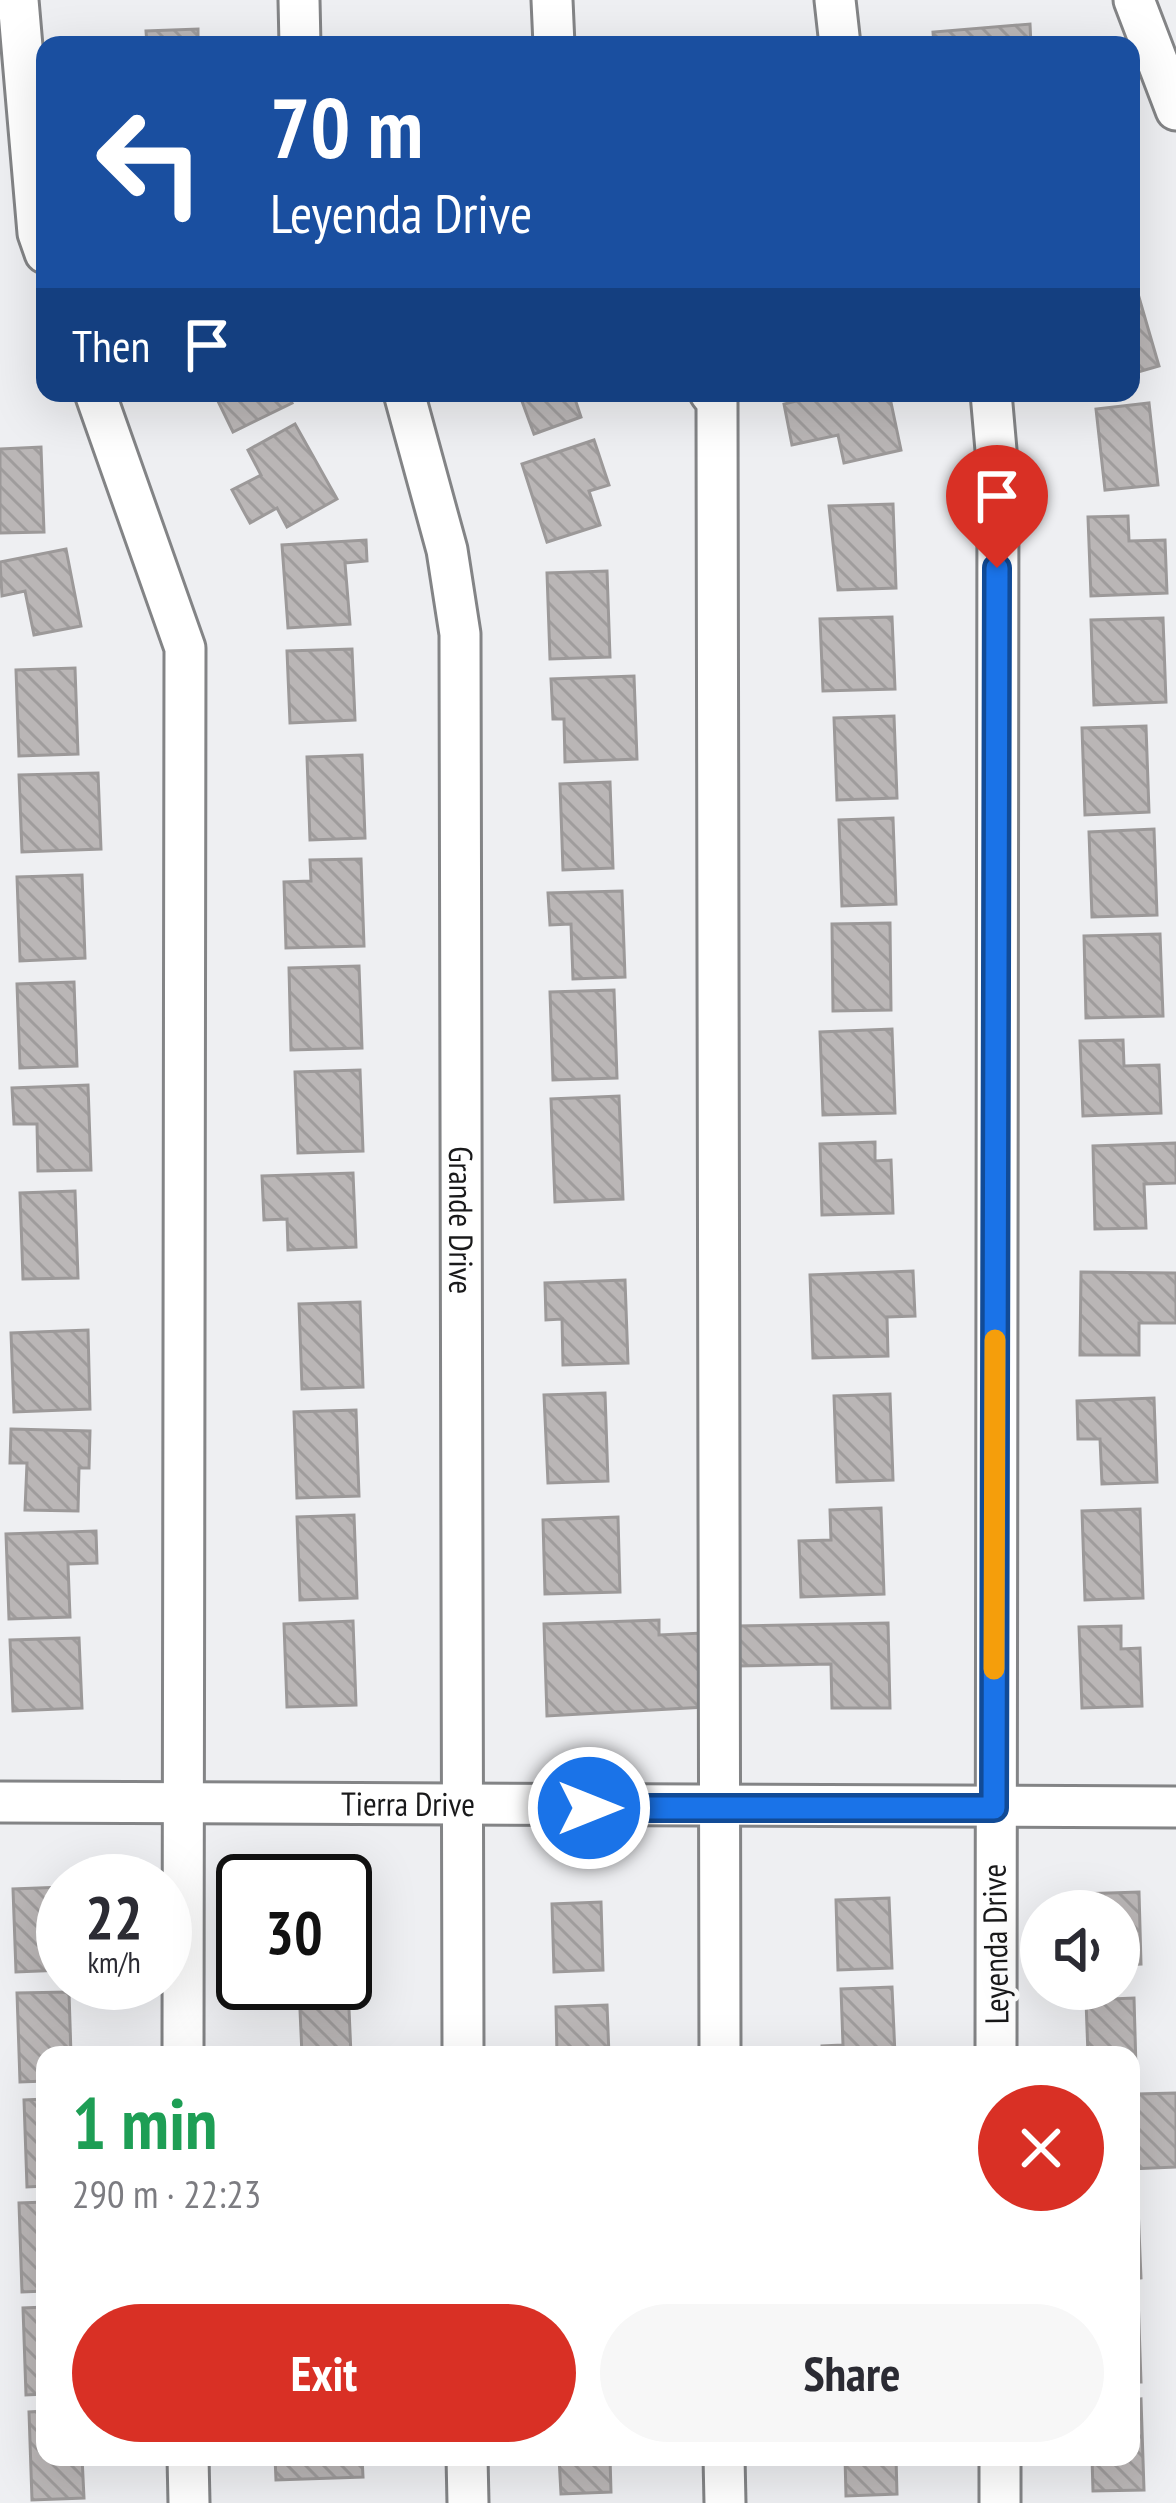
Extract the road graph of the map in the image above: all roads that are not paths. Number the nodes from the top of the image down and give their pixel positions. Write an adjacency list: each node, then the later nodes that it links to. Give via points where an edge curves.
1 (18, 0): 10 (street)
2 (298, 0): 6 (street)
3 (552, 0): 7 (street)
4 (835, 0): 8 (street)
5 (1134, 0): 9 (street)
6 (300, 36)
7 (554, 36)
8 (839, 36)
9 (1176, 110)
10 (36, 210)
11 (98, 402): 16 (street, via 185,648)
12 (406, 402): 17 (street, Grande Drive, via 447,550 460,634)
13 (717, 402): 19 (street)
14 (992, 402): 20 (street, Leyenda Drive, via 998,473)
15 (0, 1802): 16 (street, Tierra Drive)
16 (181, 1804): 17 (street, Tierra Drive); 21 (street)
17 (460, 1807): 19 (street, Tierra Drive); 22 (street, Grande Drive)
18 (1176, 1807): 20 (street, Tierra Drive)
19 (717, 1808): 20 (street, Tierra Drive); 23 (street)
20 (994, 1808): 24 (street, Leyenda Drive)
21 (184, 2046)
22 (463, 2046)
23 (720, 2046)
24 (996, 2046)
25 (188, 2466): 29 (street)
26 (467, 2466): 30 (street)
27 (724, 2466): 31 (street)
28 (1000, 2466): 32 (street)
29 (189, 2503)
30 (468, 2503)
31 (725, 2503)
32 (1000, 2503)

